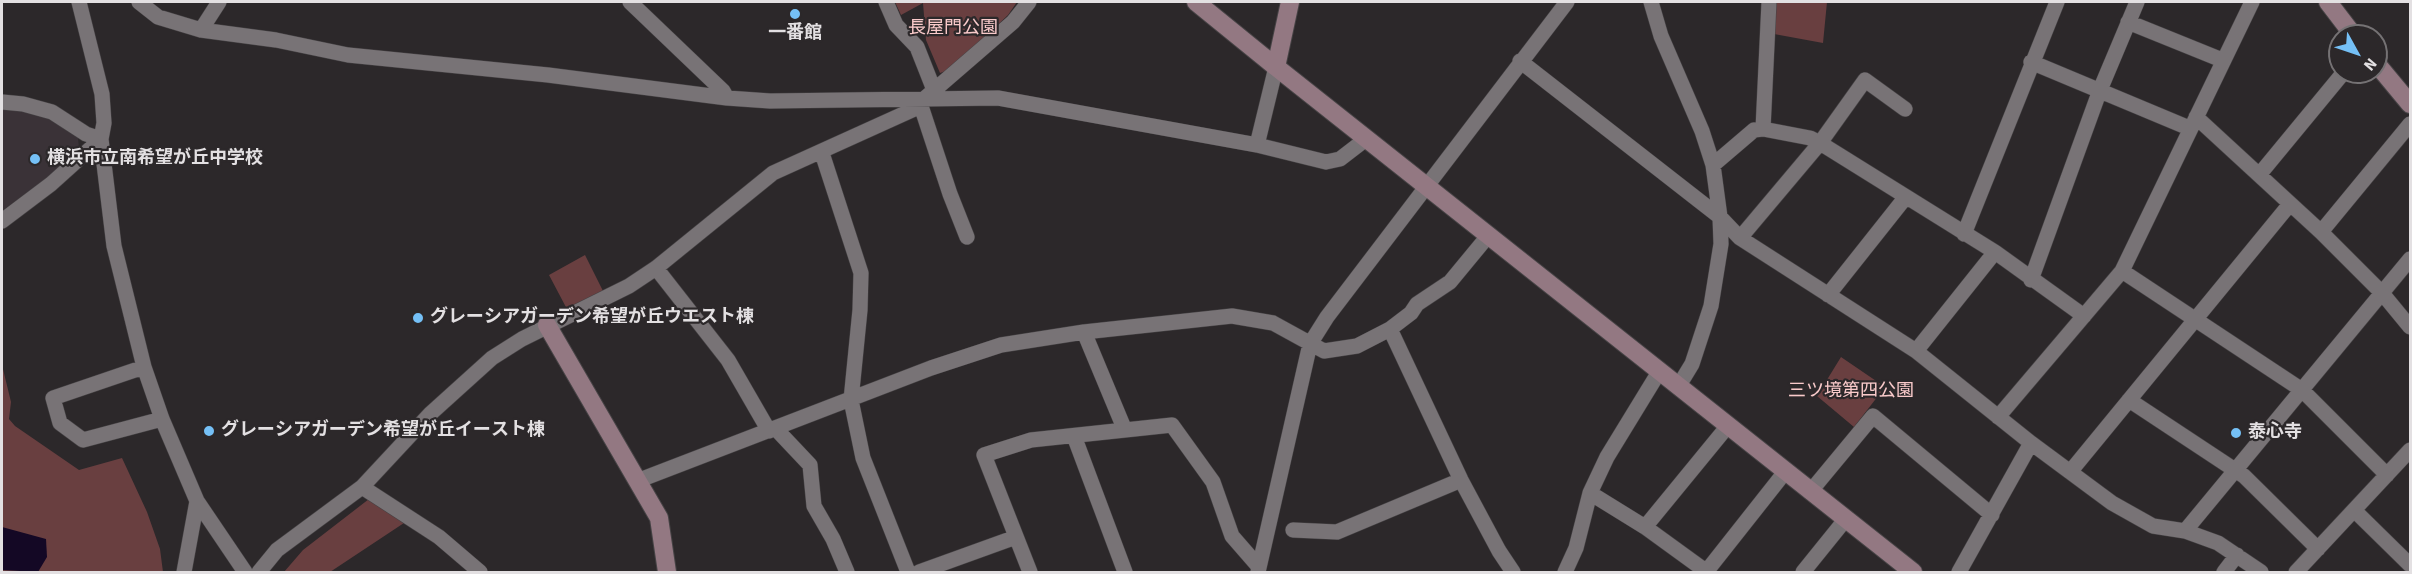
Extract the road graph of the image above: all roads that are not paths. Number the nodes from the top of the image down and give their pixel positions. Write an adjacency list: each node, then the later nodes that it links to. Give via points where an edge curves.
1 (79, 2): 34 (street, via 102,94)
2 (139, 2): 18 (street, via 158,17)
3 (219, 2): 18 (street)
4 (630, 2): 26 (street)
5 (886, 2): 27 (street, via 896,25 917,47)
6 (1029, 2): 27 (street, via 1013,22)
7 (1196, 2): 22 (street)
8 (1290, 2): 22 (street)
9 (1567, 2): 20 (street)
10 (1651, 2): 39 (street)
11 (1769, 2): 33 (street)
12 (2057, 2): 21 (street)
13 (2137, 2): 16 (street)
14 (2252, 2): 19 (street)
15 (2328, 2): 17 (street)
16 (2128, 22): 19 (street); 25 (street)
17 (2345, 24)
18 (201, 30): 26 (street, via 348,55)
19 (2222, 60): 31 (street)
20 (1520, 61): 41 (street); 44 (street)
21 (2031, 62): 25 (street); 47 (street)
22 (1276, 67): 35 (street); 37 (street)
23 (2388, 77): 29 (street)
24 (2334, 84): 40 (street)
25 (2100, 90): 31 (street); 55 (street)
26 (727, 98): 27 (street)
27 (926, 98): 37 (street, via 998,98); 38 (street); 49 (street, via 950,194)
28 (2, 102): 34 (street, via 52,112)
29 (2410, 104)
30 (1905, 109): 36 (street, via 1865,80)
31 (2193, 122): 40 (street); 54 (street)
32 (2410, 124): 46 (street)
33 (1763, 129): 36 (street); 39 (street, via 1754,130)
34 (101, 139): 45 (street); 66 (street, via 114,246)
35 (1366, 139): 37 (street, via 1340,159 1326,162); 41 (street)
36 (1820, 143): 42 (street); 50 (street)
37 (1257, 145)
38 (822, 153): 53 (street, via 773,173); 70 (street, via 861,273)
39 (1713, 165): 44 (street)
40 (2259, 175): 43 (street)
41 (1426, 186): 48 (street); 64 (street)
42 (1905, 198): 47 (street); 57 (street)
43 (2290, 204): 46 (street); 59 (street)
44 (1720, 217): 50 (street); 68 (street, via 1711,306 1692,364)
45 (2, 221)
46 (2321, 232): 56 (street)
47 (1964, 234): 51 (street)
48 (1488, 236): 62 (street, via 1450,282); 67 (street)
49 (967, 237)
50 (1740, 238): 57 (street)
51 (1995, 252): 55 (street); 65 (street)
52 (2410, 259): 56 (street)
53 (656, 268): 60 (street); 76 (street, via 728,360)
54 (2122, 271): 58 (street); 59 (street)
55 (2031, 280): 58 (street)
56 (2382, 293): 61 (street); 69 (street)
57 (1828, 295): 65 (street)
58 (2084, 316): 72 (street)
59 (2194, 320): 69 (street); 71 (street)
60 (547, 326): 85 (street); 86 (street, via 492,358 461,384)
61 (2410, 327)
62 (1389, 329): 64 (street, via 1357,346 1324,351); 84 (street)
63 (1084, 332): 64 (street, via 1232,316 1273,323); 70 (street, via 1001,345); 75 (street)
64 (1310, 344): 94 (street)
65 (1916, 351): 72 (street)
66 (143, 362): 73 (street); 73 (street, via 53,398 60,423 83,440)
67 (1659, 372): 68 (street); 88 (street, via 1607,457)
68 (1678, 387): 74 (street)
69 (2302, 390): 80 (street); 83 (street)
70 (851, 400): 76 (street); 108 (street, via 862,458)
71 (2129, 400): 80 (street); 82 (street)
72 (1998, 417): 78 (street)
73 (162, 419): 89 (street)
74 (1727, 427): 81 (street); 93 (street)
75 (1124, 428): 77 (street); 100 (street, via 1172,425 1213,482 1232,536)
76 (772, 430): 85 (street); 107 (street, via 810,465 814,506)
77 (1074, 436): 96 (street, via 1031,440 984,455); 111 (street)
78 (2031, 443): 82 (street); 91 (street)
79 (2410, 450): 83 (street)
80 (2236, 470): 95 (street); 97 (street)
81 (1785, 472): 87 (street); 101 (street)
82 (2070, 472): 95 (street, via 2112,503 2153,526)
83 (2387, 475): 90 (street)
84 (1461, 480): 94 (street, via 1337,532); 112 (street)
85 (637, 481): 106 (street, via 658,518)
86 (362, 487): 104 (street, via 277,549); 105 (street, via 438,537)
87 (1810, 492): 91 (street, via 1874,416); 92 (street)
88 (1590, 493): 93 (street); 113 (street, via 1576,549)
89 (198, 501): 102 (street); 103 (street)
90 (2354, 510): 97 (street); 99 (street)
91 (1992, 515): 116 (street)
92 (1845, 520): 114 (street); 115 (street)
93 (1645, 527): 101 (street)
94 (1281, 528): 100 (street)
95 (2186, 531): 98 (street)
96 (1016, 537): 109 (street); 110 (street)
97 (2318, 549): 119 (street)
98 (2237, 555): 117 (street); 118 (street)
99 (2410, 567): 120 (street)
100 (1258, 570)
101 (1707, 572)
102 (184, 573)
103 (245, 573)
104 (259, 573)
105 (480, 573)
106 (667, 573)
107 (847, 573)
108 (908, 573)
109 (919, 573)
110 (1030, 573)
111 (1125, 573)
112 (1513, 573)
113 (1565, 573)
114 (1803, 573)
115 (1913, 573)
116 (1959, 573)
117 (2223, 573)
118 (2261, 573)
119 (2296, 573)
120 (2407, 573)

